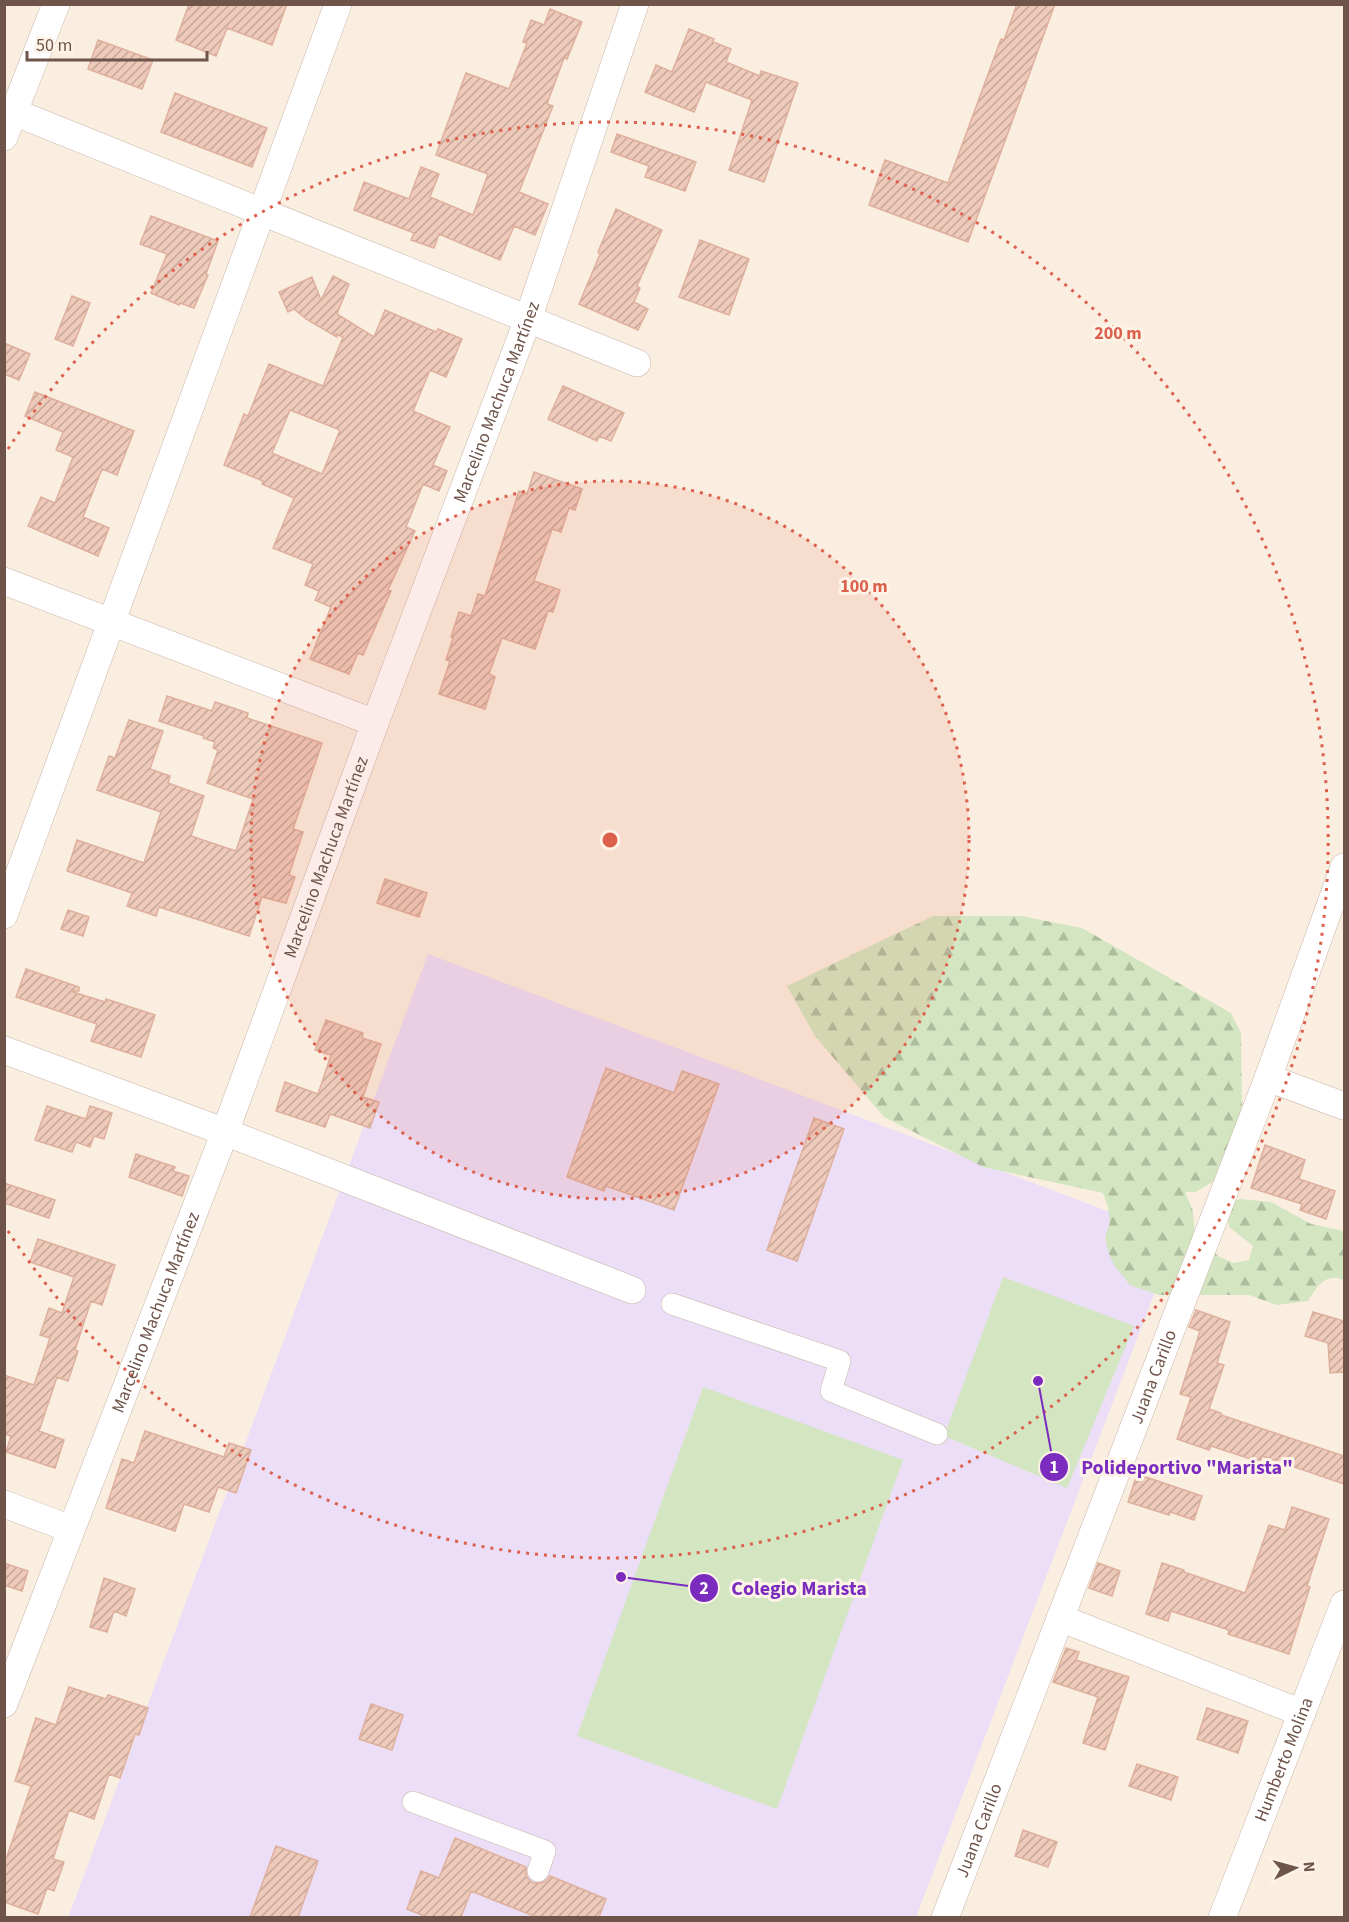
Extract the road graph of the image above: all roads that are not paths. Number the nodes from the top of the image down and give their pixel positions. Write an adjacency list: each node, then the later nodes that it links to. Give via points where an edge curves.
1 (56, 4): 4 (street)
2 (338, 4): 6 (street)
3 (636, 4): 7 (street, Marcelino Machuca Martínez)
4 (10, 110): 5 (street); 6 (street)
5 (4, 137)
6 (262, 212): 7 (street); 10 (street)
7 (528, 319): 8 (street); 11 (street, Marcelino Machuca Martínez)
8 (637, 363)
9 (4, 581): 10 (street)
10 (112, 622): 11 (street); 13 (street)
11 (375, 723): 17 (street, Marcelino Machuca Martínez)
12 (1344, 867): 15 (street, Juana Carillo)
13 (4, 915)
14 (4, 1050): 17 (street)
15 (1268, 1078): 16 (street); 24 (street, Juana Carillo)
16 (1344, 1106)
17 (225, 1132): 18 (street); 22 (street, Marcelino Machuca Martínez)
18 (632, 1290)
19 (672, 1304): 20 (street, via 840,1360 831,1391)
20 (937, 1434)
21 (4, 1504): 22 (street)
22 (71, 1528): 25 (street, Marcelino Machuca Martínez)
23 (1344, 1604): 26 (street, Humberto Molina)
24 (1060, 1618): 26 (street); 29 (street, Juana Carillo)
25 (4, 1704)
26 (1302, 1713): 30 (street, Humberto Molina)
27 (414, 1802): 28 (street, via 545,1851)
28 (538, 1871)
29 (945, 1917)
30 (1222, 1917)

